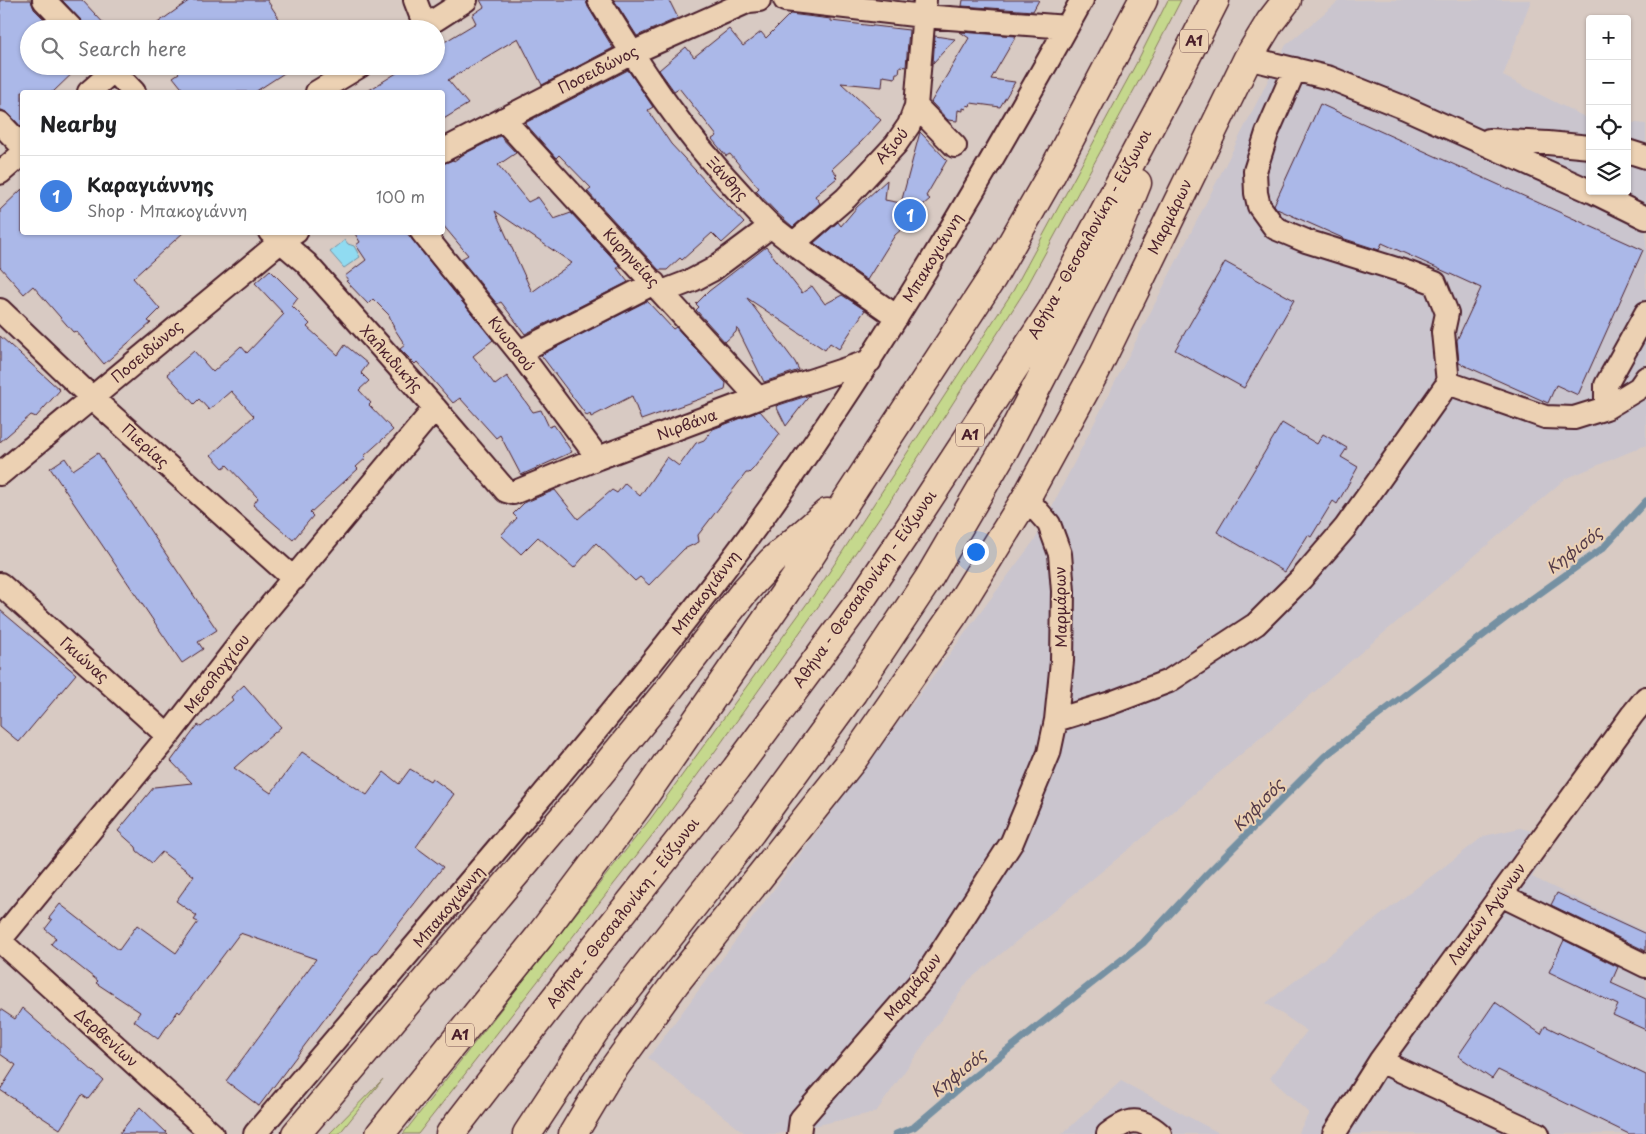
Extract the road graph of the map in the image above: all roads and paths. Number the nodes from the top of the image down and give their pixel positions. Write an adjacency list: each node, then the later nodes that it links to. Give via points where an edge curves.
1 (44, 0): 14 (street)
2 (415, 0): 15 (street)
3 (466, 0): 16 (street)
4 (599, 0): 18 (street, Ξάνθης)
5 (759, 0): 18 (street, Ποσειδώνος)
6 (785, 0): 7 (street)
7 (793, 0): 12 (street)
8 (1082, 0): 17 (street, Μπακογιάννη)
9 (1143, 0): 61 (main road, Α1, via 1052,173 992,278)
10 (1215, 0): 24 (main road, Αθήνα - Θεσσαλονίκη - Εύζωνοι / Α1)
11 (1287, 0): 19 (main road, Μαρμάρων)
12 (849, 4): 13 (street)
13 (924, 8): 17 (street); 28 (street, Αξιού)
14 (63, 20)
15 (421, 20)
16 (434, 20)
17 (1067, 27): 50 (street, Μπακογιάννη)
18 (632, 53): 29 (street, Ποσειδώνος); 43 (street, Ξάνθης, via 714,166)
19 (1248, 58): 20 (street); 63 (main road, Μαρμάρων, via 1096,370)
20 (1295, 69): 31 (street, via 1330,78); 54 (street, via 1267,133 1255,171 1259,206 1275,228 1435,283 1446,313 1444,332)
21 (105, 75): 25 (street)
22 (118, 75): 26 (street)
23 (345, 75): 27 (street)
24 (1173, 83): 78 (main road, Αθήνα - Θεσσαλονίκη - Εύζωνοι / Α1, via 1052,310 860,601 730,776); 79 (main road, via 1118,230 1004,450 929,578 853,692 751,832 594,1032)
25 (91, 90)
26 (132, 90)
27 (319, 90)
28 (916, 106): 33 (street); 46 (street, Αξιού, via 909,125 896,144 846,198)
29 (503, 119): 35 (street, Ποσειδώνος); 47 (street, Κυρηνείας)
30 (0, 124): 32 (street)
31 (1476, 140): 34 (street); 40 (street)
32 (20, 144)
33 (955, 146)
34 (1586, 147)
35 (445, 149)
36 (1631, 152): 38 (street)
37 (20, 156): 39 (street)
38 (1646, 157)
39 (0, 173)
40 (1586, 189)
41 (1598, 195): 42 (street)
42 (1646, 218)
43 (771, 226): 46 (street, Ξάνθης); 47 (street, via 694,280)
44 (424, 235): 51 (street, Κνωσσού)
45 (282, 236): 55 (street, Ποσειδώνος); 57 (street, Χαλκιδικής)
46 (794, 243): 50 (street, Ξάνθης)
47 (658, 288): 51 (street); 56 (street, Κυρηνείας)
48 (0, 310): 55 (street, Πιερίας)
49 (1646, 313): 58 (street, via 1606,385)
50 (897, 317): 52 (street, Μπακογιάννη)
51 (519, 352): 59 (street, Κνωσσού)
52 (870, 361): 56 (street, Νιρβάνα); 75 (street, Μπακογιάννη, via 771,506 672,638)
53 (1646, 378): 58 (street, via 1638,388)
54 (1448, 383): 58 (street, via 1545,417 1574,418); 67 (street, via 1345,528 1256,624 1168,681)
55 (92, 398): 60 (street, Ποσειδώνος); 64 (street, Πιερίας)
56 (758, 398): 59 (street, Νιρβάνα)
57 (435, 408): 62 (street, Χαλκιδικής); 64 (street, Μεσολογγίου)
58 (1606, 408)
59 (598, 458): 62 (street, Νιρβάνα, via 520,491)
60 (0, 474)
61 (856, 487): 76 (main road, via 772,562 744,592 619,750); 77 (main road, Α1, via 638,805 539,937)
62 (506, 491)
63 (1026, 498): 67 (street, Μαρμάρων, via 1050,524 1060,554 1062,651); 80 (main road, via 954,614 854,758 676,982 606,1079)
64 (294, 579): 68 (street, Μεσολογγίου)
65 (0, 584): 68 (street, Γκιώνας)
66 (1646, 698): 69 (street, Λαικών Αγώνων)
67 (1056, 720): 73 (street, Μαρμάρων, via 1049,753 1007,850 927,974)
68 (168, 736): 70 (street, Μεσολογγίου)
69 (1501, 895): 71 (street); 72 (street, Λαικών Αγώνων)
70 (0, 941): 74 (street, Δερβενίων)
71 (1646, 966)
72 (1380, 1062): 83 (street, Λαικών Αγώνων); 84 (street)
73 (800, 1126)
74 (212, 1134)
75 (255, 1134)
76 (296, 1134)
77 (380, 1134)
78 (450, 1134)
79 (527, 1134)
80 (573, 1134)
81 (1108, 1134): 82 (street, via 1120,1124 1134,1120 1149,1124)
82 (1160, 1134)
83 (1334, 1134)
84 (1538, 1134)

